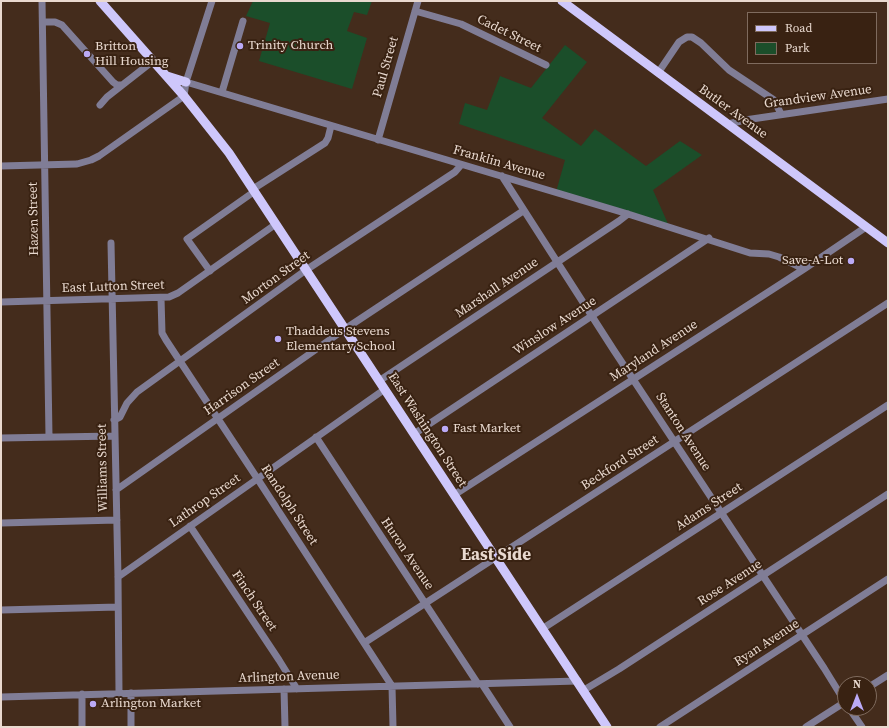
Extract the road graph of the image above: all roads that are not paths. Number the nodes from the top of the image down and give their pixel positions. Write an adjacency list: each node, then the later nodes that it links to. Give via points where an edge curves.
1 (42, 1): 8 (street, Hazen Street)
2 (100, 1): 9 (main road, East Washington Street)
3 (212, 1): 13 (street)
4 (418, 1): 6 (street, Paul Street)
5 (562, 1): 11 (main road, Butler Avenue)
6 (415, 11): 10 (street, Cadet Street, via 461,24); 22 (street, Paul Street)
7 (243, 21): 15 (street)
8 (43, 22): 14 (street, via 62,25 116,85); 23 (street, Hazen Street)
9 (153, 61): 12 (main road, East Washington Street); 14 (street)
10 (546, 65)
11 (658, 73): 19 (street, via 680,42 692,37 729,70 774,100); 20 (main road, Butler Avenue)
12 (166, 76): 13 (main road); 16 (main road, East Washington Street)
13 (186, 82): 15 (street, Franklin Avenue); 16 (street)
14 (122, 85): 18 (street)
15 (222, 92): 21 (street, Franklin Avenue)
16 (184, 96): 23 (street, via 91,160 77,164); 27 (main road, East Washington Street, via 219,138)
17 (888, 99): 19 (street, Grandview Avenue)
18 (100, 105)
19 (781, 114): 20 (street, Grandview Avenue)
20 (728, 124): 31 (main road, Butler Avenue)
21 (331, 126): 22 (street, Franklin Avenue); 27 (street, via 325,143)
22 (378, 140): 24 (street, Franklin Avenue)
23 (44, 165): 25 (street); 41 (street, Hazen Street)
24 (461, 165): 26 (street, Franklin Avenue); 37 (street, Morton Street, via 455,172)
25 (1, 166)
26 (502, 176): 28 (street, Stanton Avenue); 29 (street, Franklin Avenue)
27 (254, 190): 30 (main road, East Washington Street); 38 (street, via 187,239)
28 (523, 211): 35 (street, Stanton Avenue); 45 (street, Harrison Street)
29 (628, 214): 32 (street, Franklin Avenue); 35 (street, Marshall Avenue)
30 (276, 224): 37 (main road, East Washington Street); 38 (street, East Lutton Street)
31 (866, 227): 34 (main road, Butler Avenue); 36 (street, Maryland Avenue)
32 (708, 238): 36 (street, Franklin Avenue, via 750,253 779,257); 44 (street, Winslow Avenue)
33 (111, 243): 40 (street, Williams Street)
34 (888, 243)
35 (557, 263): 44 (street, Stanton Avenue); 48 (street, Marshall Avenue)
36 (804, 269): 47 (street, Maryland Avenue)
37 (306, 270): 45 (main road, East Washington Street); 46 (street, Morton Street)
38 (210, 271): 39 (street, East Lutton Street, via 174,295)
39 (161, 298): 40 (street, East Lutton Street); 46 (street, Randolph Street, via 163,337)
40 (112, 300): 41 (street, East Lutton Street); 51 (street, Williams Street)
41 (47, 301): 42 (street, East Lutton Street); 53 (street, Hazen Street)
42 (1, 302)
43 (888, 303): 57 (street, Beckford Street)
44 (592, 316): 47 (street, Stanton Avenue); 52 (street, Winslow Avenue)
45 (345, 329): 48 (main road, East Washington Street); 50 (street, Harrison Street)
46 (179, 360): 50 (street, Randolph Street); 51 (street, Morton Street, via 137,392 127,403 120,417)
47 (633, 379): 57 (street, Stanton Avenue); 61 (street, Maryland Avenue)
48 (382, 385): 52 (main road, East Washington Street); 55 (street, Lathrop Street)
49 (888, 406): 62 (street, Adams Street)
50 (218, 419): 58 (street, Randolph Street); 59 (street, Harrison Street)
51 (114, 420): 54 (street, Williams Street)
52 (414, 434): 61 (main road, East Washington Street)
53 (50, 436): 54 (street); 56 (street)
54 (114, 436): 59 (street, Williams Street)
55 (316, 437): 58 (street, Lathrop Street); 70 (street, Huron Avenue)
56 (1, 438)
57 (674, 442): 62 (street, Stanton Avenue); 66 (street, Beckford Street)
58 (257, 478): 65 (street, Lathrop Street); 75 (street, Randolph Street)
59 (116, 490): 63 (street, Williams Street)
60 (888, 494): 67 (street, Rose Avenue)
61 (454, 495): 66 (main road, East Washington Street)
62 (722, 513): 67 (street, Stanton Avenue); 73 (street, Adams Street)
63 (116, 520): 64 (street); 68 (street, Williams Street)
64 (1, 523)
65 (190, 526): 68 (street, Lathrop Street); 82 (street, Finch Street)
66 (496, 558): 70 (street, Beckford Street); 73 (main road, East Washington Street)
67 (763, 576): 74 (street, Stanton Avenue); 83 (street, Rose Avenue)
68 (118, 577): 71 (street, Williams Street)
69 (888, 579): 74 (street, Ryan Avenue)
70 (426, 603): 75 (street, Beckford Street); 79 (street, Huron Avenue)
71 (118, 607): 72 (street); 85 (street, Williams Street)
72 (1, 610)
73 (542, 629): 77 (main road, East Washington Street)
74 (802, 635): 84 (street, Stanton Avenue); 97 (street, Ryan Avenue)
75 (364, 643): 80 (street, Randolph Street)
76 (888, 675): 78 (street)
77 (578, 681): 79 (street, Arlington Avenue); 83 (main road, East Washington Street)
78 (877, 682)
79 (480, 684): 80 (street, Arlington Avenue); 91 (street, Huron Avenue)
80 (392, 686): 82 (street, Arlington Avenue); 95 (street)
81 (284, 689): 82 (street, Arlington Avenue); 86 (street, Arlington Avenue); 94 (street)
82 (297, 689)
83 (584, 690): 96 (main road, East Washington Street)
84 (837, 690)
85 (119, 693): 86 (street, Arlington Avenue); 87 (street, Arlington Avenue)
86 (130, 693): 93 (street)
87 (82, 694): 88 (street, Arlington Avenue); 92 (street)
88 (1, 698)
89 (837, 707): 98 (street)
90 (854, 716): 99 (street)
91 (508, 726)
92 (82, 727)
93 (132, 727)
94 (285, 727)
95 (393, 727)
96 (607, 727)
97 (660, 727)
98 (806, 727)
99 (862, 727)

